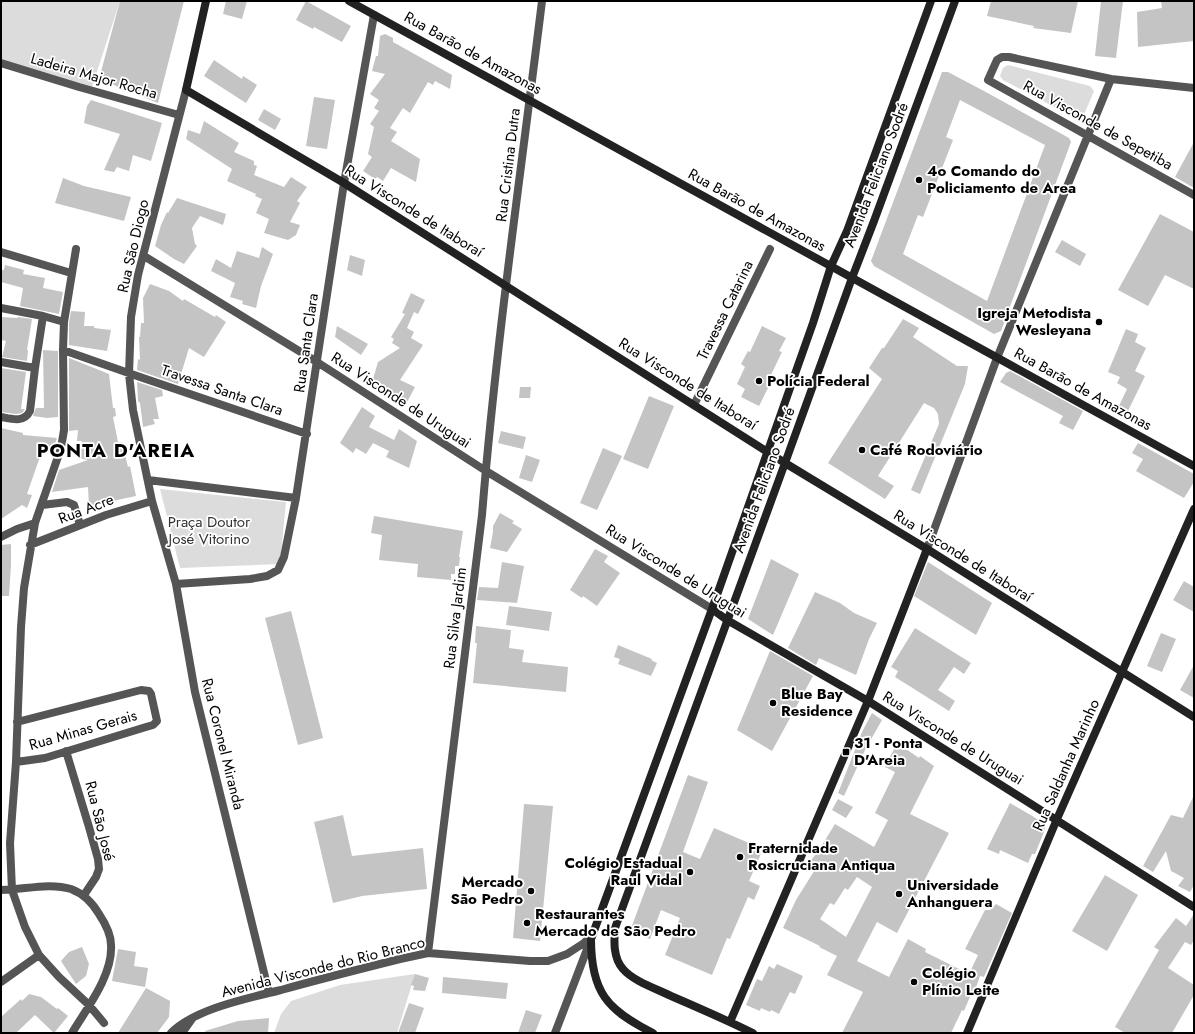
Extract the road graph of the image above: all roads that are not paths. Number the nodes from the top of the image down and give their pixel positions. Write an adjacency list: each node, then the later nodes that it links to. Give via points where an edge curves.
1 (206, 1): 10 (main road, Rua São Diogo)
2 (349, 1): 6 (main road, Rua Barão de Amazonas)
3 (542, 1): 11 (street, Rua Cristina Dutra)
4 (931, 1): 20 (main road, Avenida Feliciano Sodré, via 847,231)
5 (955, 1): 22 (main road, Avenida Feliciano Sodré)
6 (374, 15): 11 (main road, Rua Barão de Amazonas); 14 (street, Rua Santa Clara)
7 (1, 63): 12 (street, Ladeira Major Rocha)
8 (1111, 79): 9 (street); 13 (street); 13 (street, Rua Visconde de Sepetiba, via 1002,57 997,60 988,80)
9 (1194, 88)
10 (186, 90): 12 (street, Rua São Diogo); 14 (main road, Rua Visconde de Itaboraí)
11 (530, 100): 20 (main road, Rua Barão de Amazonas); 23 (street, Rua Cristina Dutra)
12 (179, 115): 19 (street, Rua São Diogo)
13 (1087, 135): 15 (street, Rua Visconde de Sepetiba); 28 (street)
14 (344, 183): 23 (main road, Rua Visconde de Itaboraí); 30 (street, Rua Santa Clara)
15 (1194, 194)
16 (770, 249): 33 (street, Travessa Catarina)
17 (76, 250): 21 (street)
18 (1, 252): 21 (street)
19 (144, 256): 30 (street, Rua Visconde de Uruguai); 32 (street, Rua São Diogo, via 131,317)
20 (831, 266): 22 (main road, Rua Barão de Amazonas); 36 (main road, Avenida Feliciano Sodré)
21 (71, 273): 26 (street)
22 (852, 278): 28 (main road, Rua Barão de Amazonas); 37 (main road, Avenida Feliciano Sodré)
23 (507, 286): 33 (main road, Rua Visconde de Itaboraí); 39 (street, Rua Silva Jardim)
24 (1, 308): 25 (street)
25 (43, 316): 26 (street); 31 (street)
26 (64, 322): 27 (street)
27 (63, 350): 32 (street, Travessa Santa Clara); 43 (street, via 64,430 61,448)
28 (997, 358): 38 (main road, Rua Barão de Amazonas); 49 (street)
29 (1, 362): 31 (street)
30 (317, 362): 35 (street, Rua Santa Clara); 39 (street, Rua Visconde de Uruguai)
31 (35, 368): 34 (street, via 28,416 16,420)
32 (128, 374): 35 (street, Travessa Santa Clara); 40 (street, Rua São Diogo)
33 (694, 405): 36 (main road, Rua Visconde de Itaboraí)
34 (1, 418)
35 (307, 434): 41 (street, Rua Santa Clara)
36 (768, 451): 37 (main road, Rua Visconde de Itaboraí); 51 (main road, Avenida Feliciano Sodré)
37 (785, 463): 49 (main road, Rua Visconde de Itaboraí); 52 (main road, Avenida Feliciano Sodré)
38 (1194, 466)
39 (486, 471): 51 (street, Rua Visconde de Uruguai); 65 (street, Rua Silva Jardim)
40 (148, 480): 41 (street); 42 (street, Rua São Diogo)
41 (296, 498): 50 (street, Rua Santa Clara, via 287,548 278,570 267,576 250,579)
42 (152, 501): 46 (street, Rua Acre); 50 (street, Rua Coronel Miranda)
43 (42, 505): 45 (street); 46 (street, via 67,502 74,505)
44 (1194, 509): 53 (main road, Rua Saldanha Marinho)
45 (35, 523): 47 (street); 48 (street)
46 (80, 525): 48 (street, Rua Acre)
47 (1, 537)
48 (30, 545): 56 (street, via 24,588)
49 (927, 549): 53 (main road, Rua Visconde de Itaboraí); 54 (main road)
50 (176, 584): 68 (street, Rua Coronel Miranda, via 196,692)
51 (712, 609): 52 (main road, Rua Visconde de Uruguai); 64 (main road, Avenida Feliciano Sodré)
52 (728, 620): 54 (main road, Rua Visconde de Uruguai); 71 (main road, Avenida Feliciano Sodré, via 615,928 614,944 616,957 623,969 633,978)
53 (1122, 672): 55 (main road, Rua Visconde de Itaboraí); 59 (main road, Rua Saldanha Marinho)
54 (868, 701): 59 (main road, Rua Visconde de Uruguai); 71 (main road)
55 (1194, 717)
56 (16, 722): 57 (street, Rua Minas Gerais, via 141,690 152,694 157,716 157,721 153,725); 58 (street)
57 (66, 751): 58 (street, Rua Minas Gerais, via 45,758); 62 (street, Rua São José, via 98,859 99,869 96,878)
58 (16, 762): 61 (street, via 10,843)
59 (1057, 820): 63 (main road, Rua Visconde de Uruguai); 79 (main road, Rua Saldanha Marinho)
60 (1, 890): 61 (street)
61 (12, 890): 62 (street, via 34,886 53,887 69,889); 66 (street, via 25,927)
62 (84, 895): 69 (street, via 104,923 112,944 104,981)
63 (1194, 907)
64 (592, 937): 65 (street, Avenida Visconde do Rio Branco, via 567,954 548,961); 76 (street); 77 (main road, via 594,971 604,998 614,1010)
65 (428, 953): 68 (street, Avenida Visconde do Rio Branco)
66 (39, 954): 67 (street); 69 (street)
67 (1, 982)
68 (269, 993): 70 (street, Avenida Visconde do Rio Branco, via 233,1002)
69 (89, 1005): 72 (street); 73 (street)
70 (193, 1018): 74 (street, Avenida Visconde do Rio Branco); 75 (street)
71 (730, 1022): 78 (main road)
72 (104, 1023)
73 (72, 1033)
74 (171, 1033)
75 (182, 1033)
76 (555, 1033)
77 (653, 1033)
78 (753, 1033)
79 (967, 1033)

